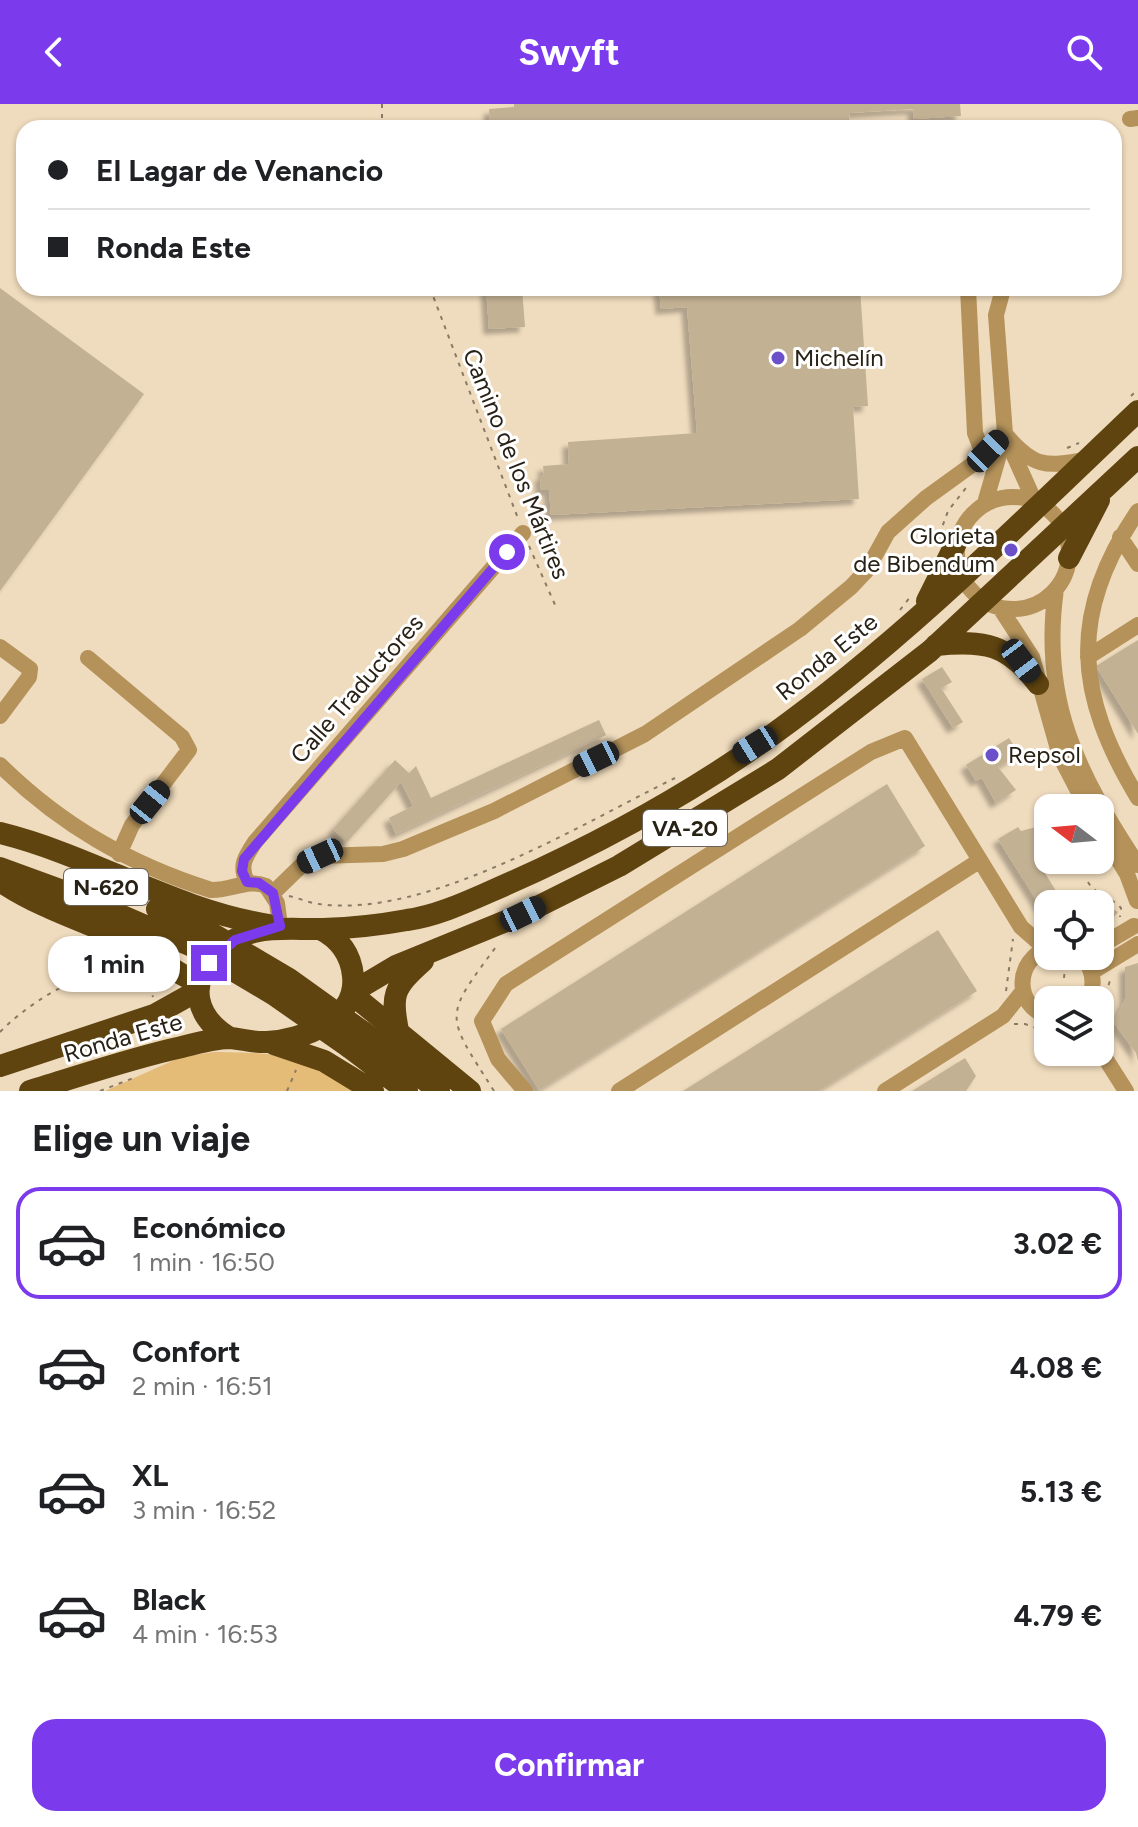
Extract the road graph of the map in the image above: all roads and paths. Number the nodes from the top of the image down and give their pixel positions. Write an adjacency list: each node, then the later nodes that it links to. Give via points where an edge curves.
1 (433, 296): 19 (path, Camino de los Mártires)
2 (968, 296): 5 (street)
3 (1001, 296): 4 (street)
4 (998, 344): 5 (street); 8 (street)
5 (968, 346): 11 (street, via 975,433)
6 (1138, 389): 7 (path)
7 (1133, 405): 10 (highway, Ronda Este / VA-20)
8 (1005, 434): 10 (street, via 1037,463 1056,466); 11 (street); 15 (street); 16 (street)
9 (1063, 450): 10 (path)
10 (1085, 450): 15 (highway, Ronda Este / VA-20)
11 (984, 456): 51 (street, via 888,532 867,570 800,629 645,734 494,811 403,849 305,862)
12 (1138, 457): 14 (highway, Ronda Este / VA-20)
13 (974, 478): 22 (path, via 948,511)
14 (1105, 488): 18 (highway, Ronda Este / VA-20); 23 (highway)
15 (1037, 502): 16 (street, via 1013,496); 18 (street); 25 (highway, Ronda Este / VA-20)
16 (985, 503): 21 (street, via 966,520)
17 (1138, 511): 20 (street)
18 (1063, 527): 23 (street); 28 (highway, Ronda Este / VA-20)
19 (523, 533): 29 (path, Camino de los Mártires); 50 (street, Calle Traductores, via 255,842 244,859)
20 (1120, 537): 24 (street); 34 (street, via 1090,608)
21 (956, 543): 25 (street); 27 (highway)
22 (933, 552)
23 (1069, 558): 26 (street)
24 (1138, 564)
25 (962, 578): 27 (highway, Ronda Este / VA-20); 28 (street)
26 (1056, 589): 28 (street, via 1026,608); 47 (street, via 1051,651 1062,721 1085,778)
27 (917, 604): 30 (path); 55 (highway, Ronda Este / VA-20, via 884,648 770,736 665,804 446,909 411,920)
28 (992, 605): 32 (highway, Ronda Este / VA-20); 36 (street, via 1032,657)
29 (556, 607)
30 (893, 619)
31 (1138, 625): 34 (street)
32 (936, 645): 36 (highway, via 982,643 999,649 1021,661); 63 (highway, Ronda Este / VA-20, via 778,769 680,831 550,901)
33 (0, 647): 37 (street, via 30,669)
34 (1088, 657): 41 (street, via 1093,695 1109,744)
35 (88, 658): 45 (street, via 182,737 189,750 132,825)
36 (1038, 684): 40 (street, via 1060,756)
37 (0, 716)
38 (0, 765): 45 (street, via 59,818)
39 (677, 777): 53 (path, via 453,882 402,898)
40 (1080, 794)
41 (1138, 798)
42 (0, 833): 54 (highway, via 210,914)
43 (0, 844): 60 (highway, N-620)
44 (1114, 853): 52 (street)
45 (119, 854): 50 (street, via 211,890 225,891)
46 (979, 861): 56 (street); 93 (street, via 905,738 871,752 506,984 482,1021 498,1059); 94 (street)
47 (1138, 865)
48 (0, 868): 60 (highway, N-620)
49 (0, 881): 67 (highway)
50 (247, 882): 51 (street)
51 (280, 894): 53 (path, via 317,904); 54 (street)
52 (1137, 900): 58 (street)
53 (348, 904): 55 (path)
54 (277, 926): 57 (highway, Ronda Este / VA-20); 71 (highway, Ronda Este / VA-20, via 227,946 209,963)
55 (353, 927): 57 (highway, Ronda Este / VA-20)
56 (1021, 927): 59 (street); 66 (street)
57 (320, 929): 74 (highway, via 343,947 350,960)
58 (1136, 930): 61 (street)
59 (1034, 938)
60 (202, 940): 82 (highway, N-620, bridge, via 289,979)
61 (1114, 940)
62 (1138, 944): 64 (street)
63 (438, 948): 74 (highway, Ronda Este / VA-20); 80 (highway, via 395,992)
64 (1114, 951)
65 (1034, 957): 66 (street)
66 (1029, 961): 73 (street)
67 (152, 966): 71 (highway); 76 (path); 79 (path, via 119,962 72,980 25,1007)
68 (1065, 970): 70 (path)
69 (1113, 972): 72 (path)
70 (1064, 978)
71 (198, 986): 76 (highway, Ronda Este / VA-20); 81 (highway, Ronda Este, via 205,1017)
72 (1109, 986)
73 (1023, 991): 75 (street); 78 (street)
74 (353, 993): 80 (highway); 83 (highway, Ronda Este / VA-20, via 329,1023 297,1038)
75 (1034, 1004)
76 (158, 1013): 84 (highway, Ronda Este / VA-20)
77 (1034, 1014): 78 (street)
78 (1003, 1016): 95 (street)
79 (0, 1032)
80 (399, 1035): 92 (highway)
81 (230, 1038): 83 (highway, Ronda Este / VA-20); 87 (highway, Ronda Este / VA-20, via 179,1047)
82 (356, 1039): 90 (highway); 91 (highway)
83 (269, 1042): 89 (highway, via 324,1061)
84 (7, 1064)
85 (1110, 1066): 96 (street)
86 (297, 1068): 88 (path)
87 (30, 1091)
88 (287, 1091)
89 (373, 1091)
90 (407, 1091)
91 (439, 1091)
92 (470, 1091)
93 (525, 1091)
94 (619, 1091)
95 (885, 1091)
96 (1126, 1091)

